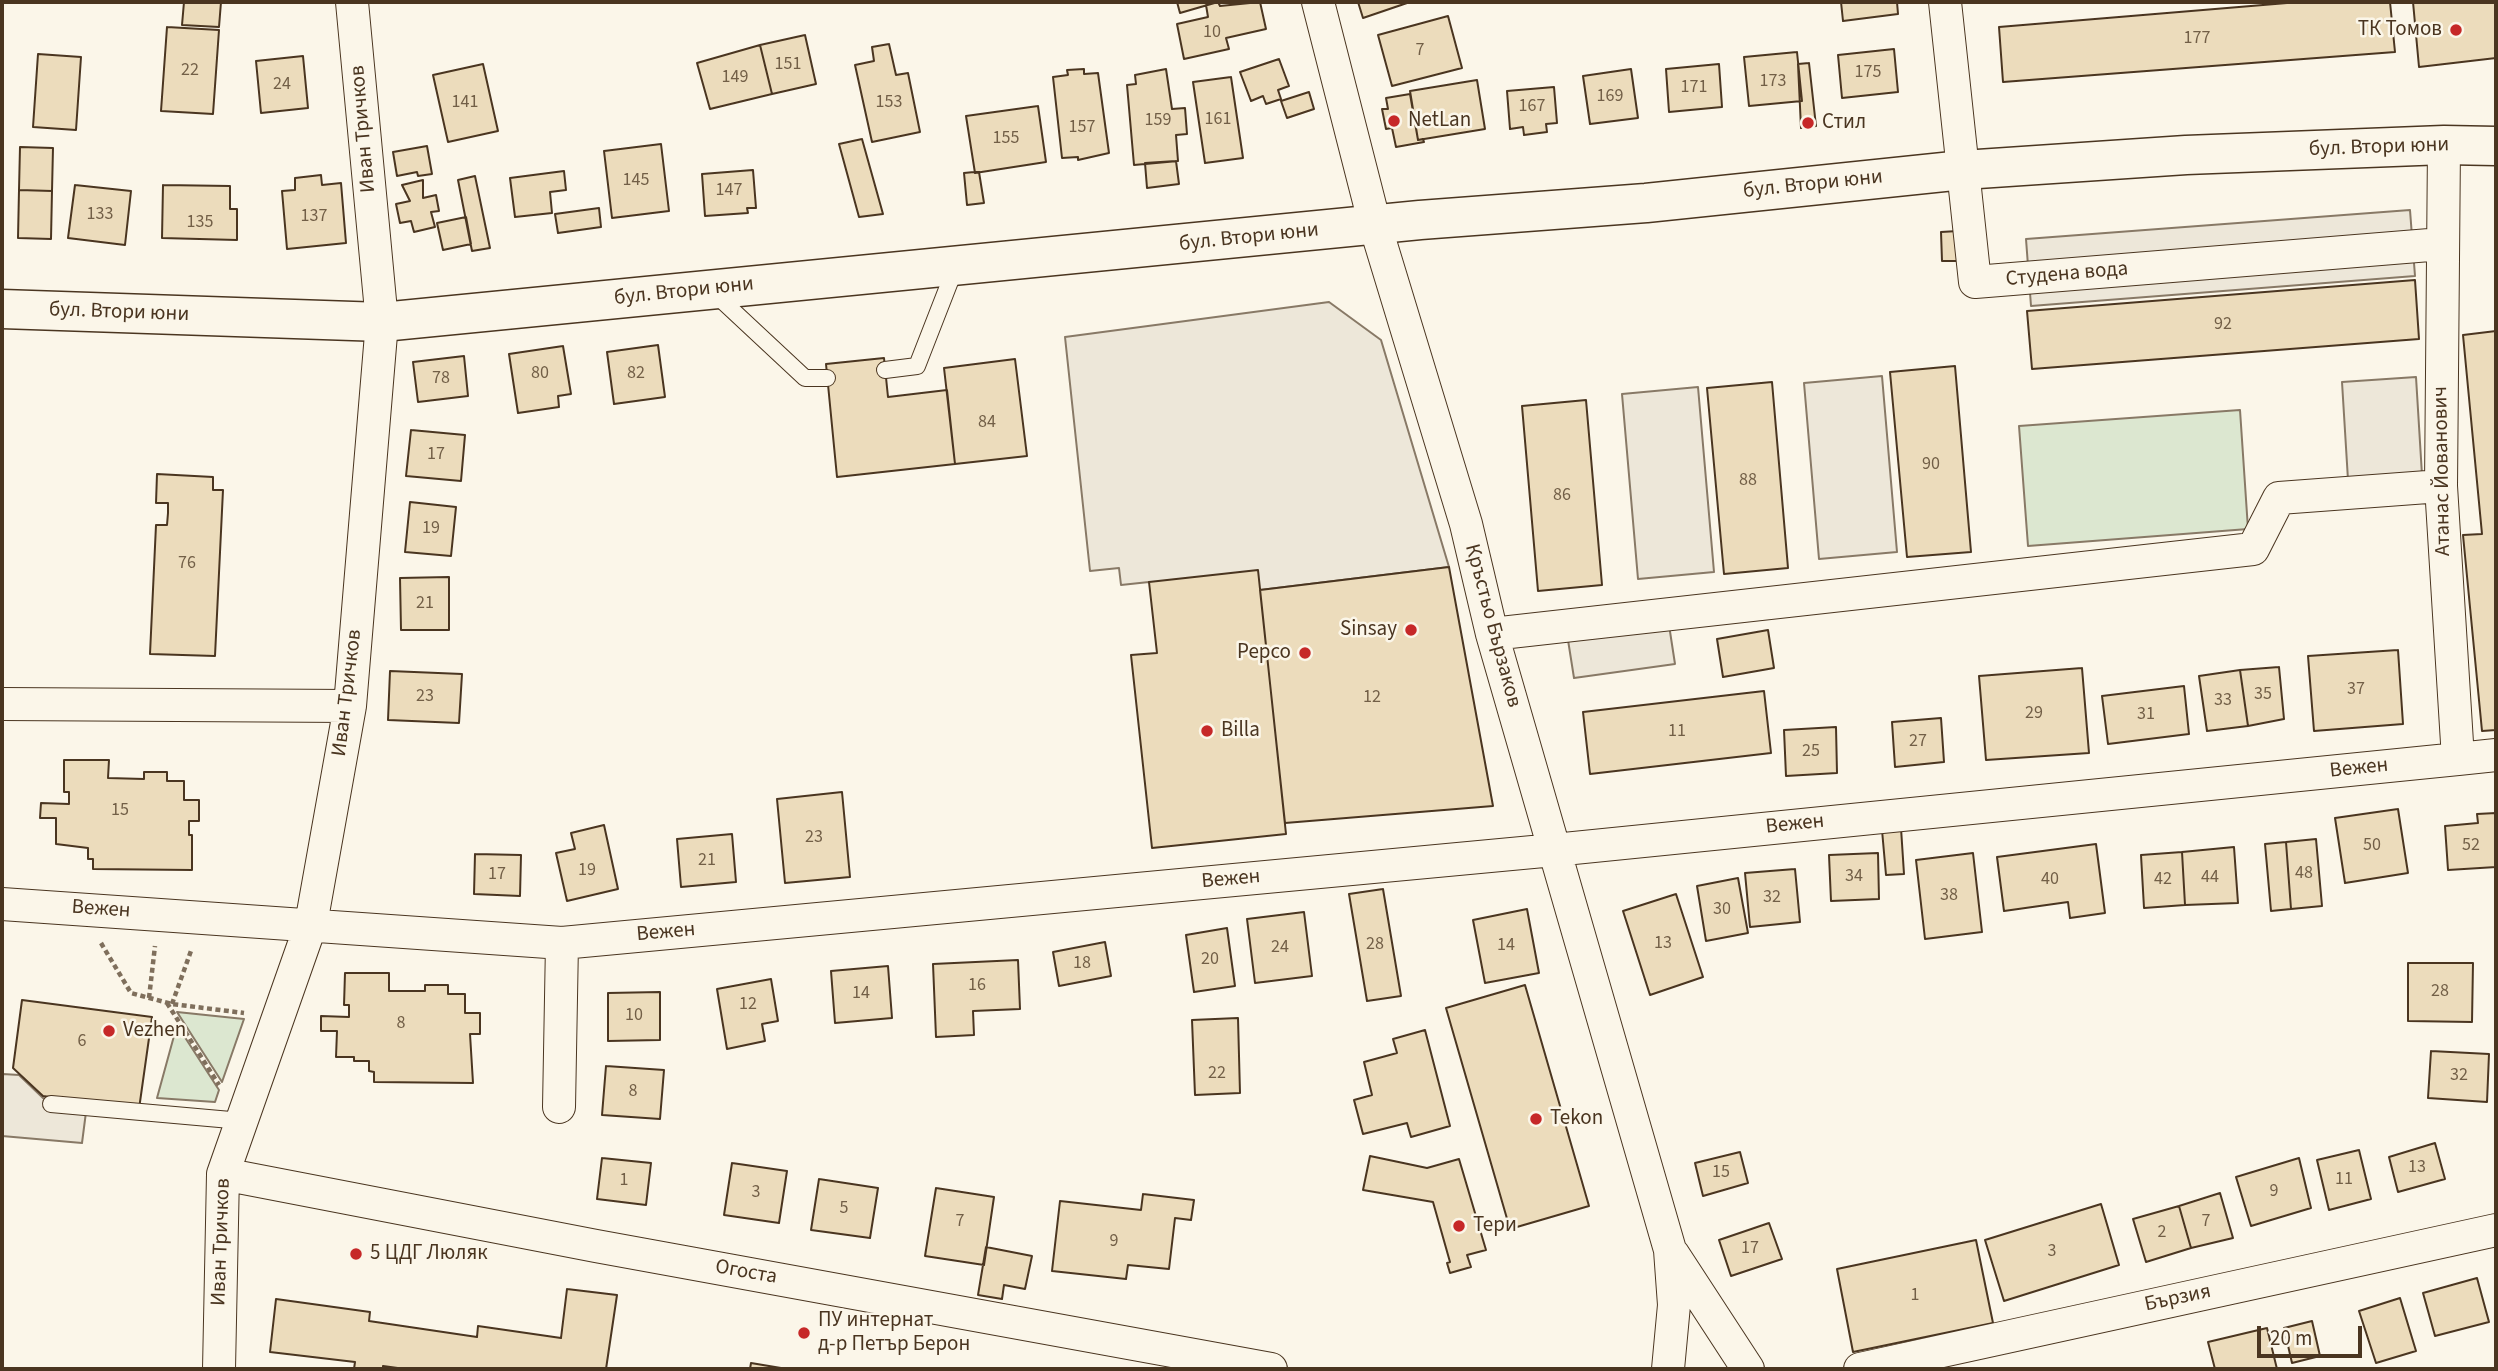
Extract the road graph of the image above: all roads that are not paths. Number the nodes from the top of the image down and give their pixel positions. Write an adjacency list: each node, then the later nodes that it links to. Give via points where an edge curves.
1 (352, 2): 12 (street, Иван Тричков)
2 (1318, 2): 7 (street, Кръстьо Бързаков)
3 (1945, 2): 6 (street, Студена вода)
4 (2444, 145): 5 (street, бул. Втори юни); 6 (street, бул. Втори юни); 8 (street, Атанас Йованович)
5 (2496, 146)
6 (1963, 170): 7 (street, бул. Втори юни); 8 (street, Студена вода, via 1975,282)
7 (1375, 225): 9 (street, бул. Втори юни); 16 (street, Кръстьо Бързаков, via 1466,524)
8 (2442, 244): 15 (street, Атанас Йованович)
9 (956, 266): 10 (street, бул. Втори юни); 13 (lane, via 917,366)
10 (710, 290): 12 (street, бул. Втори юни); 14 (lane, via 805,378)
11 (2, 309): 12 (street, бул. Втори юни)
12 (382, 322): 18 (street, Иван Тричков)
13 (885, 370)
14 (827, 378)
15 (2441, 485): 16 (street, via 2280,498 2253,549); 20 (street, Атанас Йованович)
16 (1492, 634): 21 (street, Кръстьо Бързаков)
17 (2, 704): 18 (street)
18 (350, 706): 23 (street, Иван Тричков)
19 (2496, 755): 20 (street)
20 (2458, 759): 21 (street, Вежен)
21 (1555, 850): 24 (street, Вежен); 30 (street, Кръстьо Бързаков)
22 (2, 904): 23 (street, Вежен)
23 (311, 924): 24 (street, Вежен); 27 (street, Иван Тричков)
24 (562, 943): 26 (street)
25 (51, 1104): 27 (lane)
26 (559, 1107)
27 (242, 1121): 28 (street, Иван Тричков)
28 (223, 1174): 31 (street, Иван Тричков); 32 (street, Огоста)
29 (2496, 1230): 35 (street, Бързия)
30 (1670, 1250): 33 (street, Кръстьо Бързаков, via 1674,1306); 34 (street, Кръстьо Бързаков)
31 (219, 1369)
32 (1271, 1369)
33 (1668, 1369)
34 (1748, 1369)
35 (1860, 1369)

